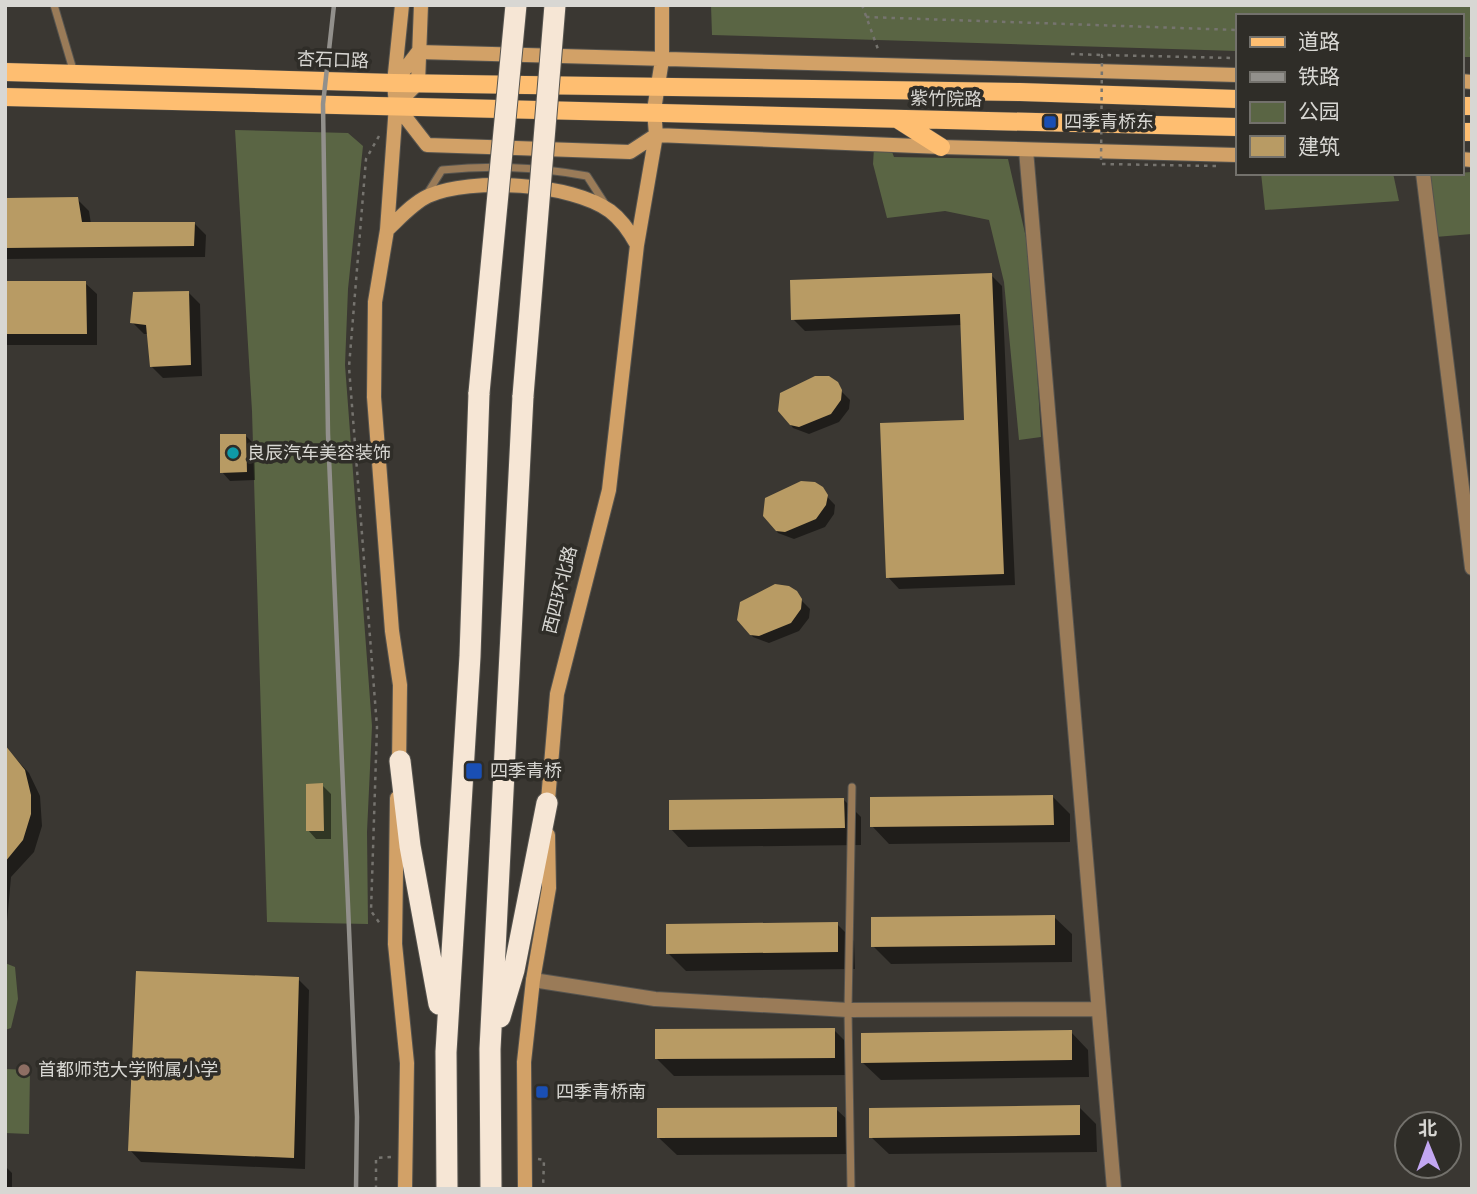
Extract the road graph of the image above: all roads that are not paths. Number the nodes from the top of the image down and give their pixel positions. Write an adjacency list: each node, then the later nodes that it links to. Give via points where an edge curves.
1 (54, 5): 10 (lane)
2 (402, 5): 12 (street)
3 (421, 5): 7 (street)
4 (516, 5): 38 (highway, bridge, via 479,393 470,656)
5 (555, 5): 37 (highway, bridge, via 523,396)
6 (662, 5): 8 (street, 西四环北路)
7 (418, 52): 8 (street, 紫竹院路); 12 (street); 13 (street)
8 (662, 60): 11 (street, 紫竹院路); 14 (street, 西四环北路)
9 (5, 72): 10 (main road, 杏石口路)
10 (75, 74): 12 (main road, 杏石口路)
11 (1236, 75)
12 (394, 83): 13 (main road, 杏石口路); 17 (street)
13 (418, 83): 14 (main road, 杏石口路); 17 (street)
14 (660, 86): 16 (main road, 紫竹院路); 18 (street, 西四环北路)
15 (5, 97): 17 (main road)
16 (1236, 99)
17 (396, 105): 18 (main road); 21 (street, via 427,145 630,152); 28 (street)
18 (654, 110): 19 (main road, 紫竹院路); 21 (street, 西四环北路)
19 (897, 119): 20 (main road, 紫竹院路); 22 (main road)
20 (1234, 128)
21 (656, 135): 22 (street); 29 (street, 西四环北路)
22 (941, 147): 23 (street)
23 (1026, 150): 24 (street); 35 (street)
24 (1236, 155)
25 (1423, 175): 30 (street)
26 (425, 197): 27 (street, via 466,186 520,187 574,196); 27 (lane, via 442,170 554,169 587,176); 28 (street)
27 (610, 211): 29 (street)
28 (387, 230): 31 (street, via 375,302 374,397 400,685)
29 (637, 244): 33 (street, 西四环北路, via 609,490 556,694)
30 (1471, 559)
31 (400, 761): 38 (highway); 39 (street, via 394,839 395,944 407,1063)
32 (852, 787): 36 (lane)
33 (547, 803): 34 (street, 西四环北路, via 549,888); 37 (highway, via 514,970)
34 (533, 980): 36 (street, via 655,999); 42 (street, 西四环北路, via 522,1093)
35 (1096, 1009): 36 (street); 44 (street)
36 (848, 1010): 43 (lane)
37 (490, 1049): 41 (highway)
38 (446, 1052): 40 (highway)
39 (405, 1189)
40 (447, 1189)
41 (491, 1189)
42 (524, 1189)
43 (851, 1189)
44 (1114, 1189)

